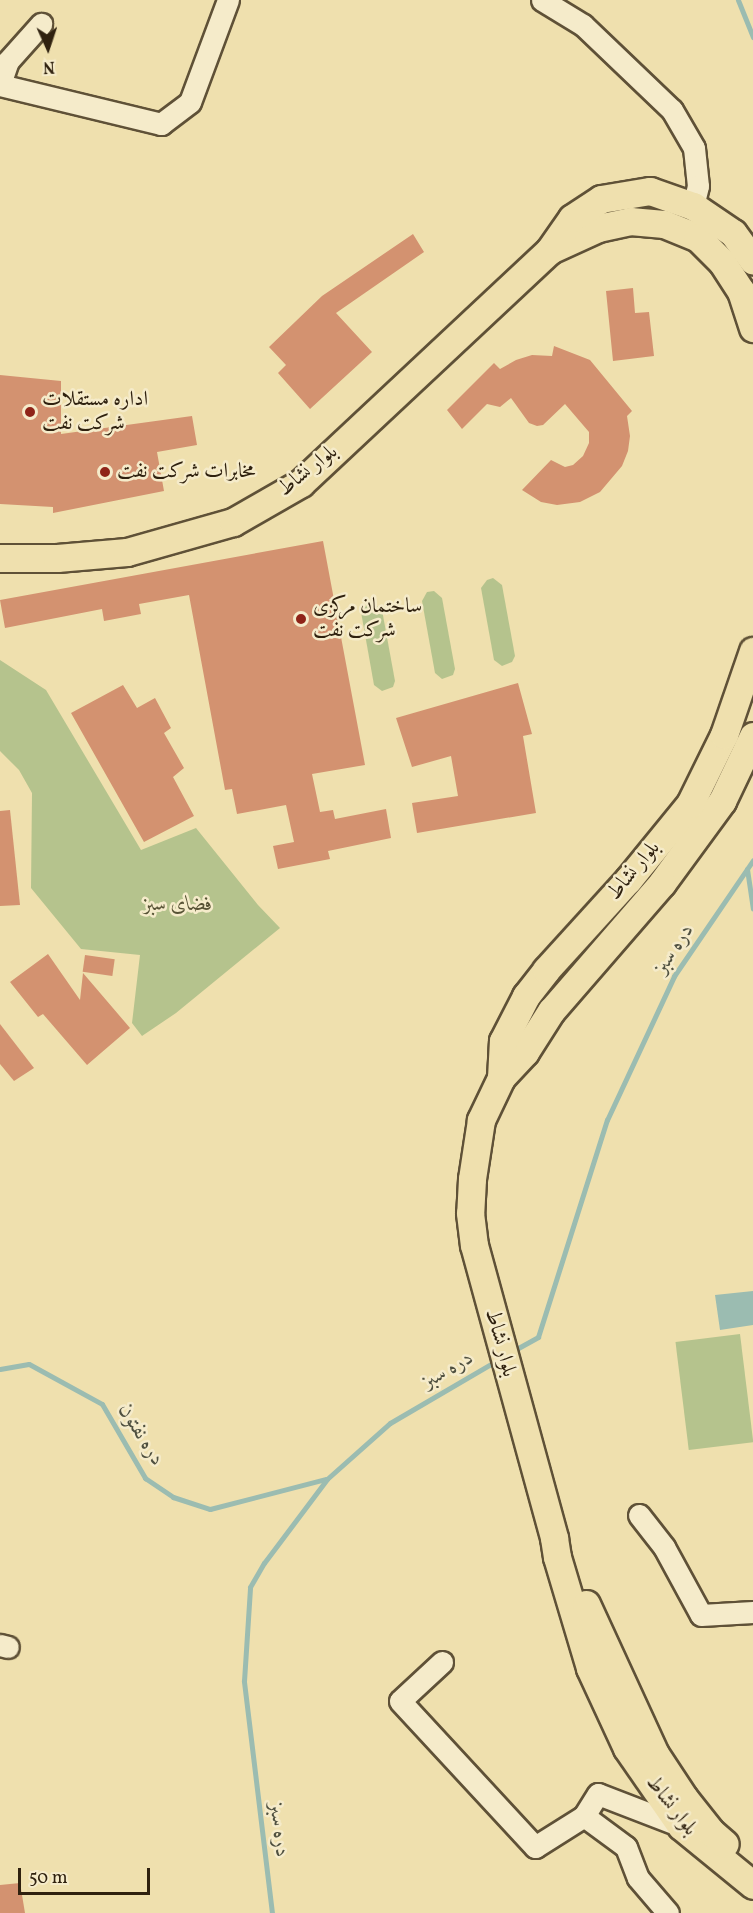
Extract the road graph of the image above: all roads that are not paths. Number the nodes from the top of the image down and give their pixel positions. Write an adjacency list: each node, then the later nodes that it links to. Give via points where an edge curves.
1 (228, 0): 4 (street, via 190,102 161,124)
2 (542, 0): 5 (street, via 584,25 672,110 694,148 698,186)
3 (41, 24): 4 (street, via 8,61)
4 (0, 85)
5 (693, 206): 6 (main road, بلوار نشاط, via 650,191 601,199 572,218); 7 (main road, بلوار نشاط, via 733,233)
6 (549, 251): 8 (main road, بلوار نشاط, via 598,228 630,221 664,224 698,237 722,262 741,291); 9 (main road, بلوار نشاط, via 301,483 232,522 127,552)
7 (753, 261)
8 (753, 327)
9 (0, 558)
10 (753, 651): 12 (main road, بلوار نشاط, via 724,735 690,804 526,996 503,1041)
11 (753, 736): 12 (main road, بلوار نشاط, via 722,801 662,883 551,1011 525,1052)
12 (501, 1078): 14 (main road, بلوار نشاط, via 481,1120 470,1213 474,1245)
13 (639, 1515): 15 (street, via 664,1547 701,1615)
14 (554, 1539): 18 (main road, بلوار نشاط, via 590,1668 627,1748); 19 (main road, بلوار نشاط, via 655,1754 711,1832)
15 (753, 1612)
16 (442, 1662): 17 (street, via 400,1701 535,1847)
17 (584, 1816): 18 (street, via 598,1794); 21 (street, via 626,1847 638,1878)
18 (681, 1826): 20 (main road, بلوار نشاط)
19 (753, 1868)
20 (753, 1885)
21 (668, 1913)

